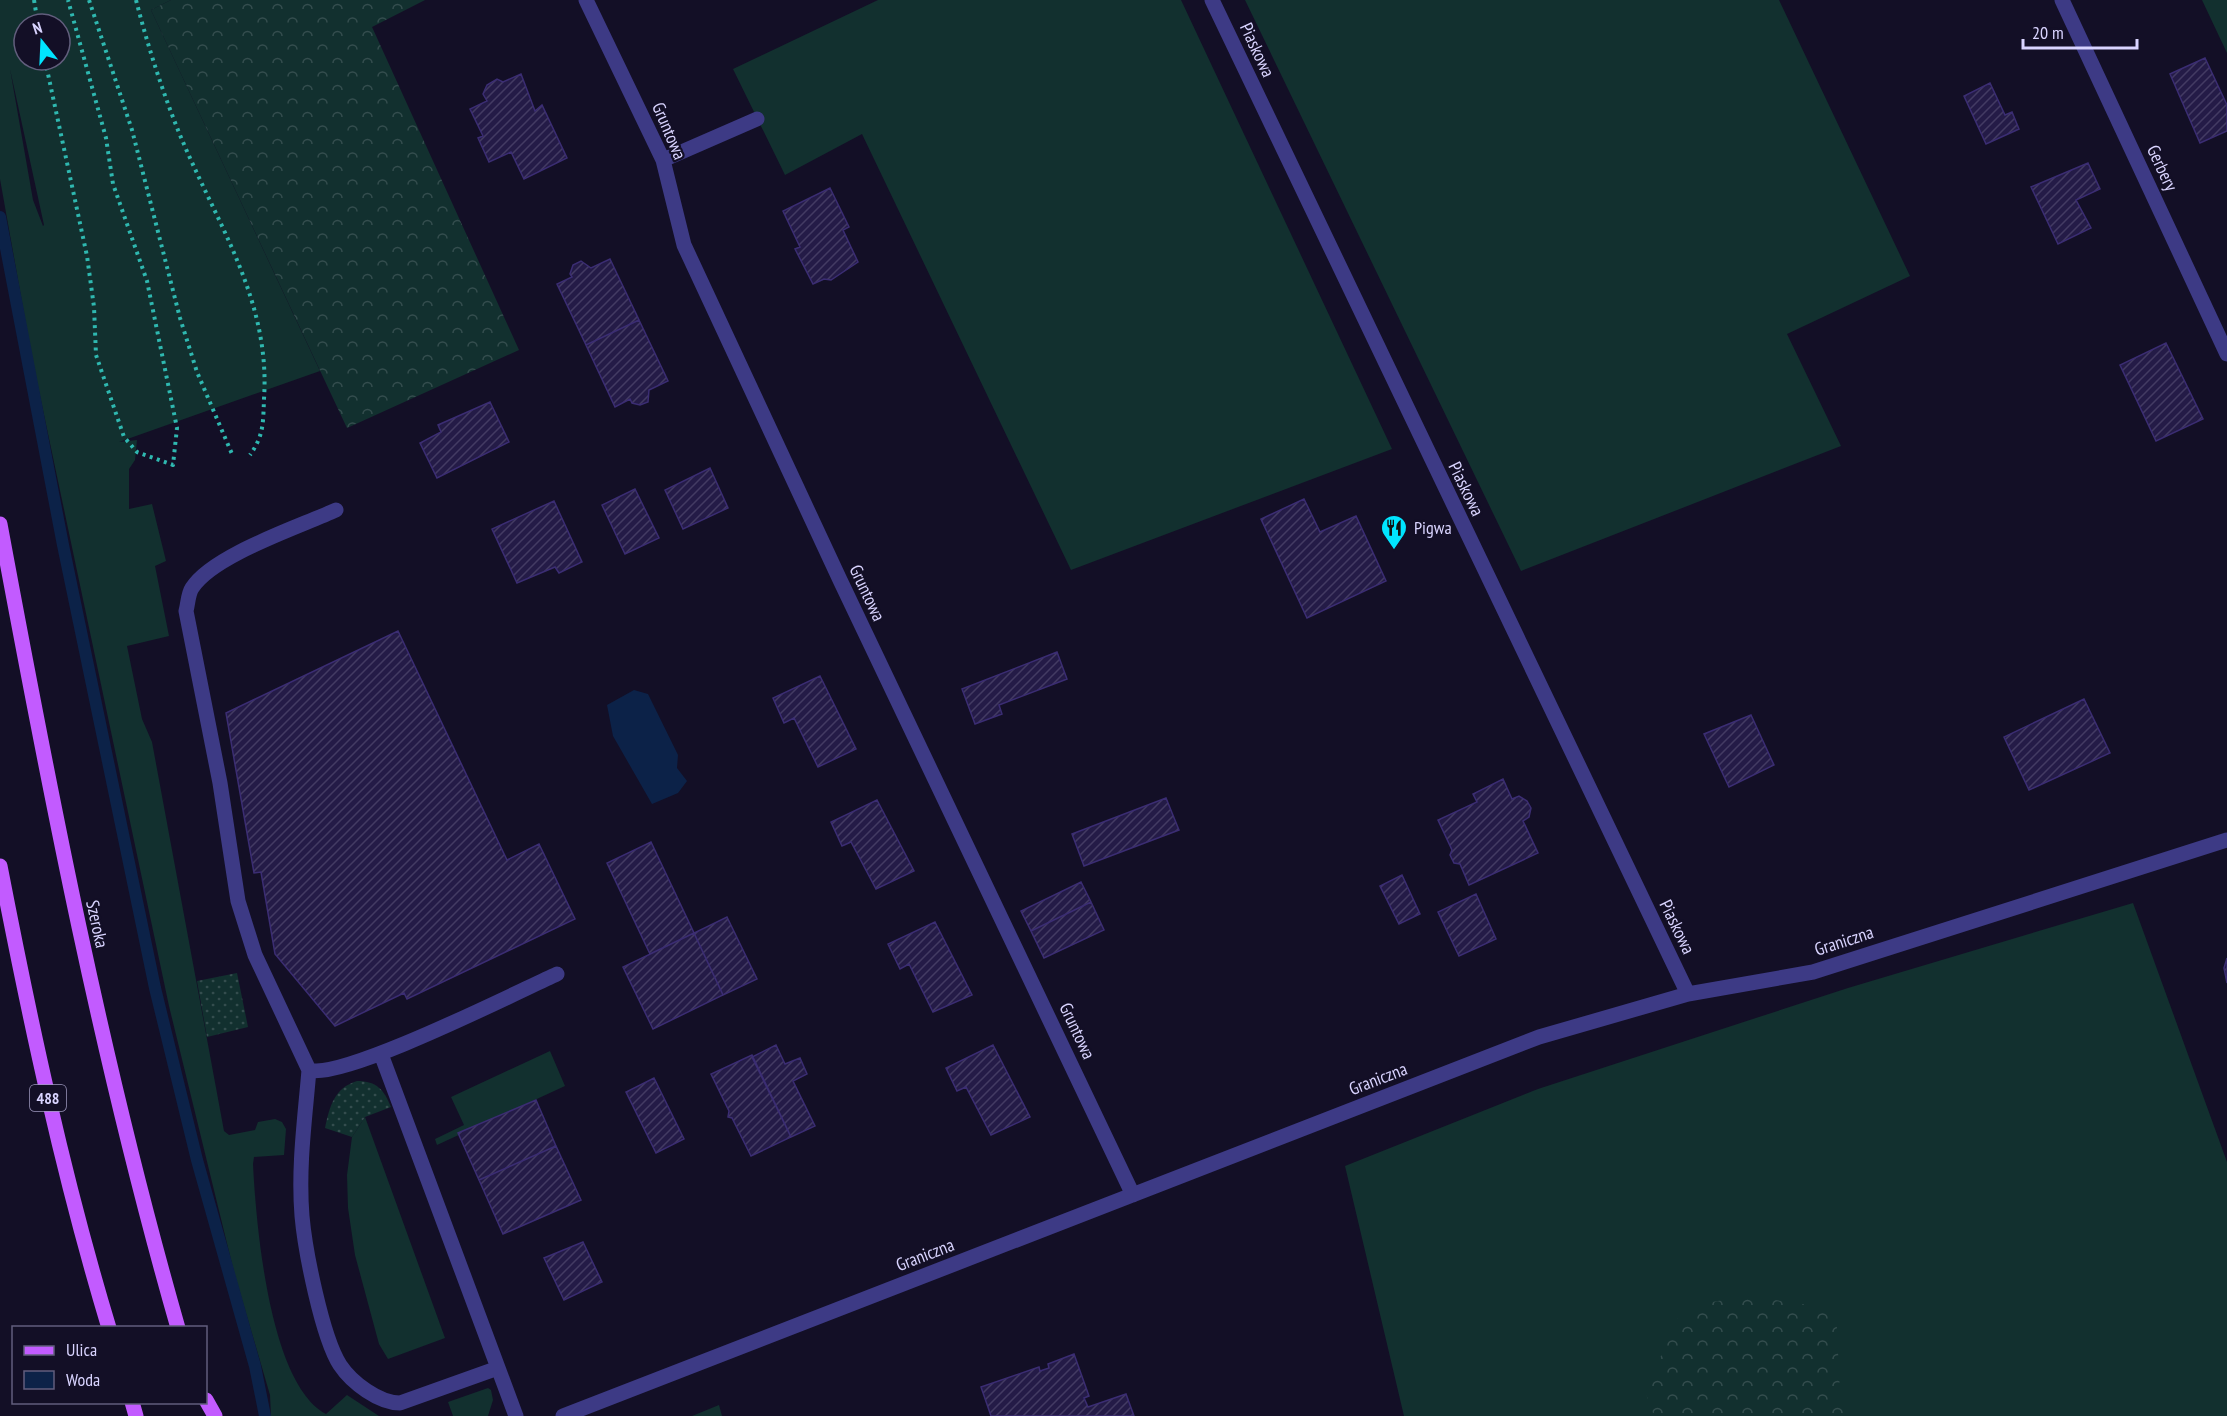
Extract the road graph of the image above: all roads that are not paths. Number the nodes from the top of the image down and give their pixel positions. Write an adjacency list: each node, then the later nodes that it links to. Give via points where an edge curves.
1 (586, 0): 5 (street, Gruntowa)
2 (1212, 0): 12 (street, Piaskowa)
3 (2061, 0): 6 (street, Gerbery)
4 (757, 119): 5 (street)
5 (663, 160): 15 (street, Gruntowa, via 684,245)
6 (2227, 354)
7 (336, 510): 14 (street, via 228,558 205,573 191,590 186,611 220,783 238,901 255,955)
8 (0, 524): 17 (main road, Szeroka, via 77,923 122,1120)
9 (2227, 840): 12 (street, Graniczna, via 1813,972)
10 (0, 866): 16 (main road, 488, via 62,1157)
11 (557, 974): 13 (street)
12 (1688, 994): 15 (street, Graniczna, via 1539,1037)
13 (381, 1054): 14 (street, via 319,1073); 18 (street)
14 (309, 1070): 18 (street, via 302,1215 311,1274 340,1366 389,1403)
15 (1133, 1195): 22 (street, Graniczna)
16 (108, 1326)
17 (177, 1326)
18 (498, 1368): 21 (street)
19 (207, 1402): 20 (main road)
20 (215, 1416)
21 (516, 1416)
22 (563, 1416)

